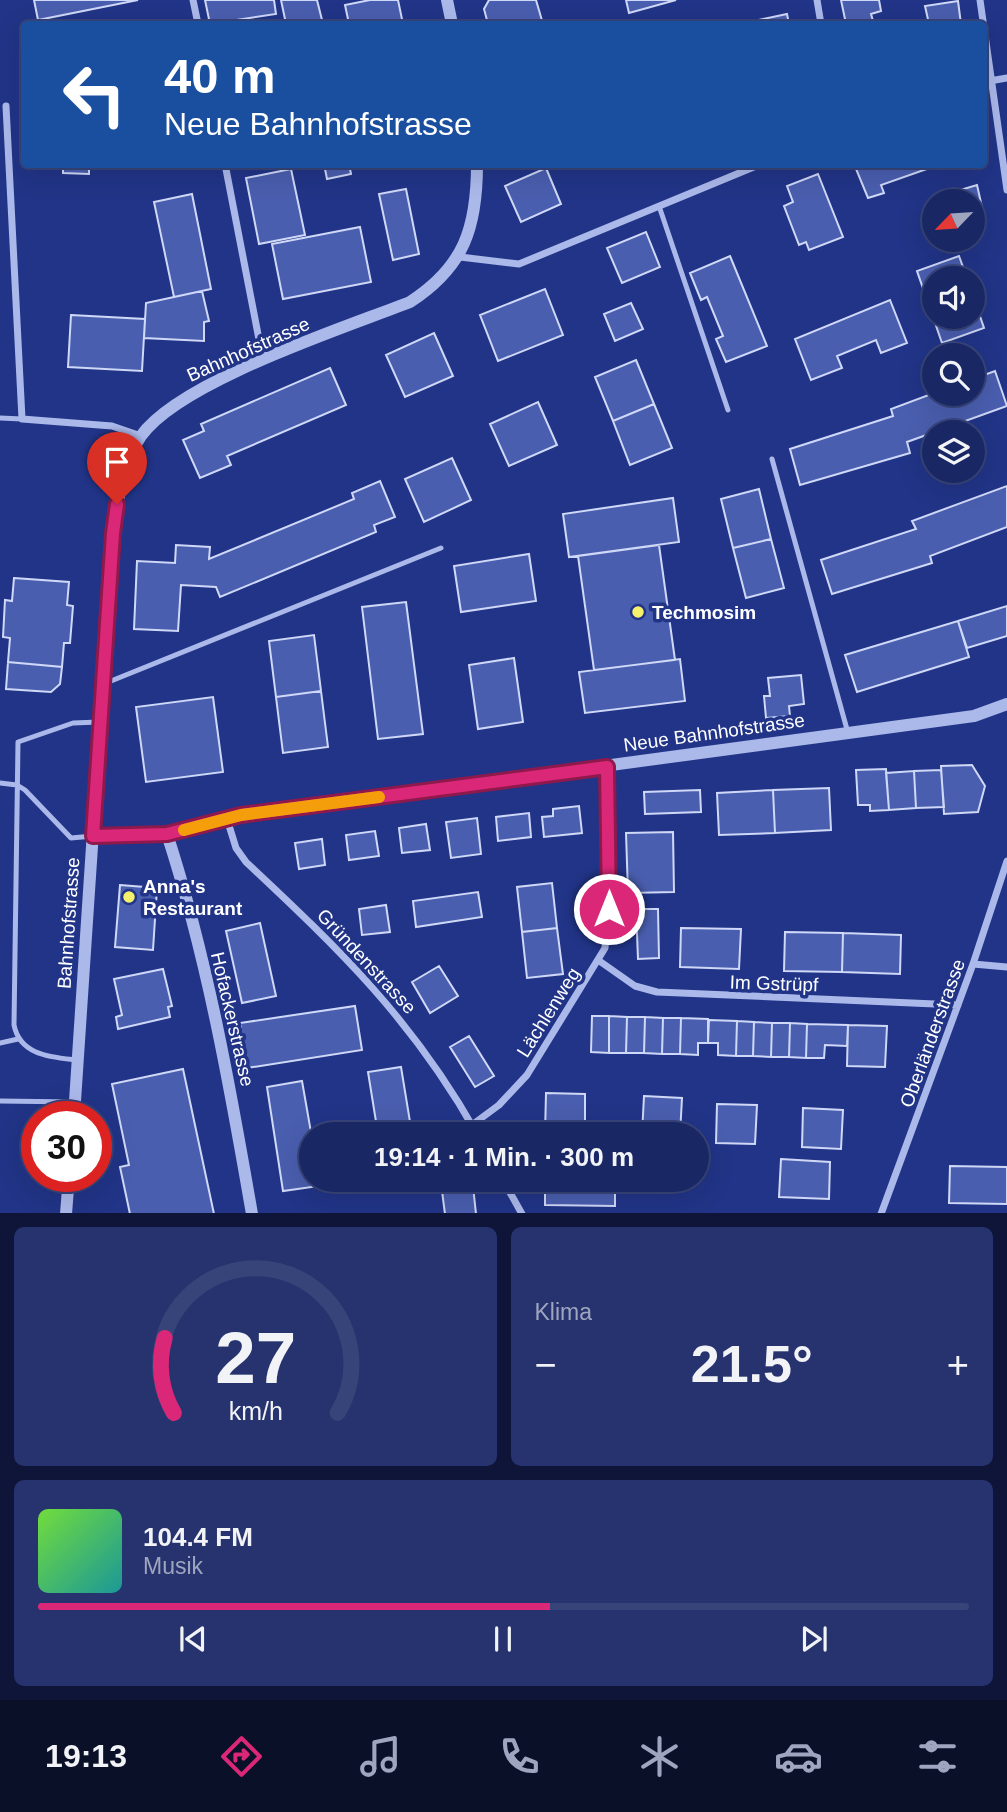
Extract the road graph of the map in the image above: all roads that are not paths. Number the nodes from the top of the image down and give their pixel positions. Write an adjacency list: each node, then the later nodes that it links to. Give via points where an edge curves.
1 (193, 0): 5 (street)
2 (447, 0): 6 (street)
3 (817, 0): 7 (street)
4 (980, 0): 8 (street)
5 (197, 21)
6 (451, 21)
7 (820, 21)
8 (982, 21)
9 (1007, 78): 10 (street)
10 (987, 81): 15 (street)
11 (6, 106): 21 (street)
12 (226, 168): 18 (street)
13 (477, 168): 17 (street, via 477,193)
14 (751, 168): 16 (street)
15 (1007, 190)
16 (659, 206): 17 (street, via 519,264); 19 (lane)
17 (460, 257): 18 (street, Bahnhofstrasse, via 436,285 410,302)
18 (263, 361): 22 (street, Bahnhofstrasse, via 179,403)
19 (729, 410)
20 (0, 418): 21 (lane)
21 (22, 419): 22 (street, via 112,426)
22 (141, 436): 25 (street, Bahnhofstrasse, via 125,468 113,533)
23 (772, 459): 28 (lane)
24 (441, 548): 25 (lane)
25 (103, 684): 27 (street, Bahnhofstrasse)
26 (1007, 704): 28 (street, Neue Bahnhofstrasse, via 974,716)
27 (99, 722): 31 (lane, via 73,723 18,742); 34 (street, Bahnhofstrasse)
28 (848, 733): 29 (street, Neue Bahnhofstrasse)
29 (607, 767): 32 (street, Neue Bahnhofstrasse); 36 (street, Lächlenweg, via 608,933)
30 (0, 783): 31 (lane)
31 (17, 785): 34 (lane, via 71,838); 40 (lane, via 14,1025)
32 (227, 819): 33 (street, Neue Bahnhofstrasse); 46 (street, Gründenstrasse, via 246,863 368,979 431,1060)
33 (167, 834): 34 (street, Neue Bahnhofstrasse); 51 (street, Hofackerstrasse, via 227,1075)
34 (93, 836): 42 (street, Bahnhofstrasse)
35 (1007, 861): 37 (street, Oberländerstrasse)
36 (598, 960): 39 (street, Im Gstrüpf, via 635,986 657,992); 47 (street, Lächlenweg, via 527,1075)
37 (973, 964): 38 (street); 39 (street, Oberländerstrasse)
38 (1007, 967)
39 (958, 1005): 53 (street, Oberländerstrasse)
40 (18, 1039): 41 (lane); 42 (lane, via 33,1052)
41 (0, 1043)
42 (79, 1060): 45 (street, Bahnhofstrasse)
43 (0, 1101): 44 (lane)
44 (21, 1101)
45 (75, 1101)
46 (470, 1122)
47 (476, 1122)
48 (68, 1192): 50 (street)
49 (510, 1192): 52 (street)
50 (66, 1213)
51 (252, 1213)
52 (522, 1213)
53 (881, 1213)

